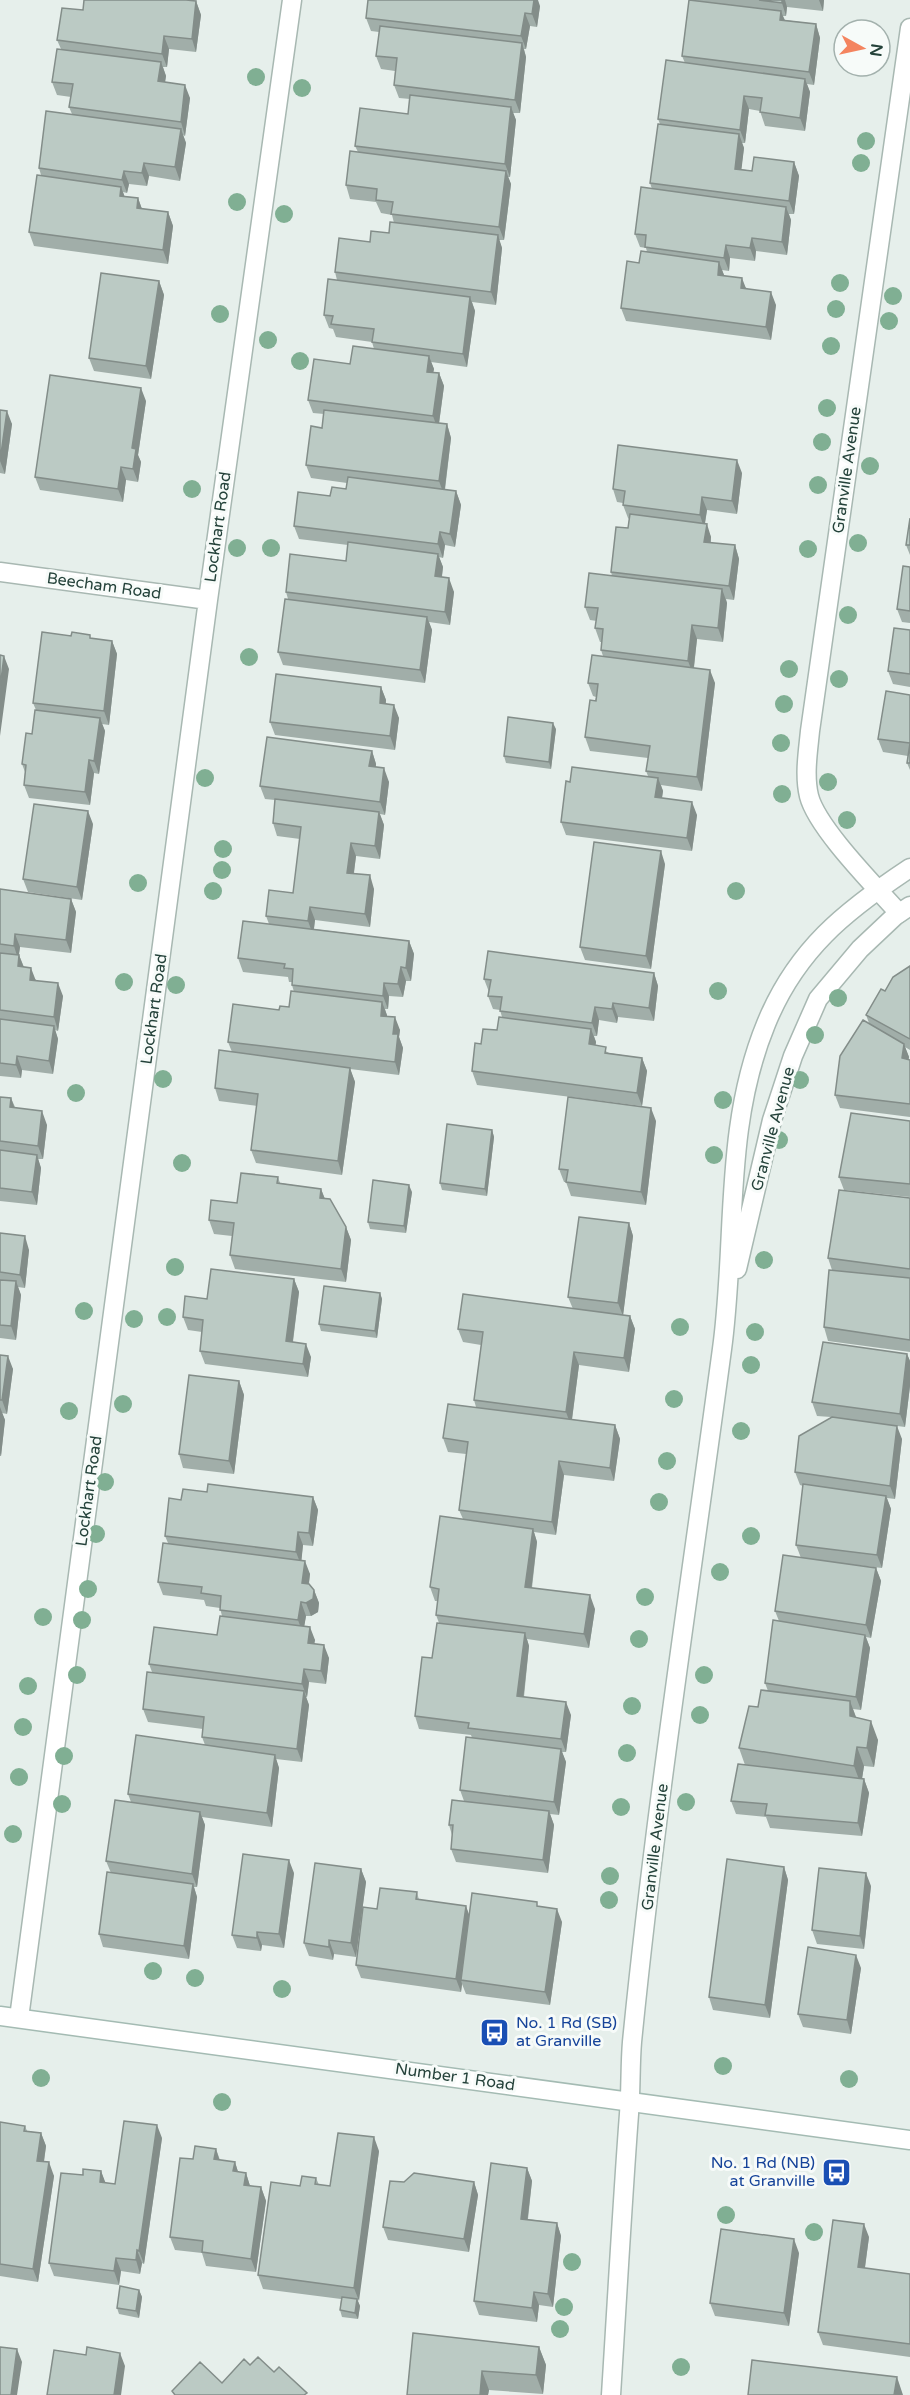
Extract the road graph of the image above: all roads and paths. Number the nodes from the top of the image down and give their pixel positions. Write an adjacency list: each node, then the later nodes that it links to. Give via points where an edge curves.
1 (292, 0): 4 (street, Lockhart Road)
2 (910, 28): 6 (street, Granville Avenue, via 808,760 809,797 815,810)
3 (0, 572): 4 (street, Beecham Road)
4 (208, 600): 10 (street, Lockhart Road)
5 (910, 868): 6 (street)
6 (878, 889): 7 (street, Granville Avenue); 8 (street, Granville Avenue, via 833,925 804,956 766,1024 743,1095 733,1165)
7 (905, 909): 8 (street, Granville Avenue, via 860,949 818,999 793,1056 772,1120)
8 (728, 1303): 11 (street, Granville Avenue, via 650,1882)
9 (0, 2016): 10 (street, Number 1 Road)
10 (19, 2018): 11 (street, Number 1 Road)
11 (630, 2101): 12 (street, Number 1 Road); 13 (street, Granville Avenue)
12 (910, 2140)
13 (611, 2395)

